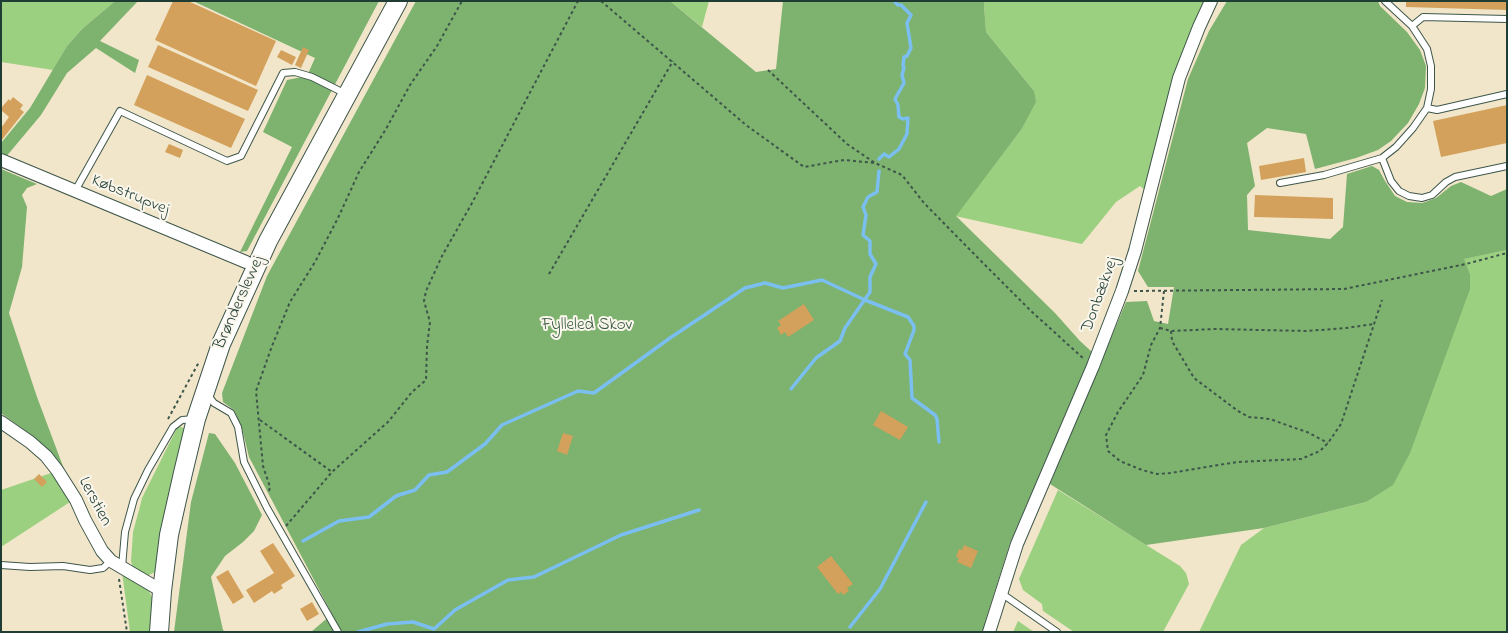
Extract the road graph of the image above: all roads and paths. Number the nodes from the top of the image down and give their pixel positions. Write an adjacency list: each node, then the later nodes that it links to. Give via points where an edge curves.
1 (398, 1): 12 (main road, Brønderslevvej)
2 (462, 1): 32 (path, via 437,46 410,85 358,172 315,262 290,302 256,391)
3 (578, 1): 35 (path, via 426,290 424,301 430,322 426,380 412,392 388,422)
4 (601, 1): 9 (path)
5 (1212, 1): 24 (street, Donbækvej, via 1179,78 1135,251)
6 (1385, 1): 8 (lane)
7 (1507, 19): 8 (lane, via 1423,17)
8 (1412, 26): 13 (lane, via 1427,49 1431,66 1431,89)
9 (673, 62): 16 (path, via 746,125 804,167 844,160); 22 (path)
10 (768, 70): 16 (path, via 847,144)
11 (1507, 94): 13 (lane, via 1437,110)
12 (347, 95): 19 (lane, via 312,77 295,72 283,73 241,156 227,161 120,112); 30 (main road, Brønderslevvej, via 265,247 221,344)
13 (1427, 108): 14 (lane, via 1396,147)
14 (1382, 158): 17 (lane, via 1391,181 1410,196 1422,198 1432,195 1446,182 1455,178); 18 (lane, via 1324,176)
15 (1, 160): 19 (street, Købstrupvej)
16 (875, 163): 29 (path, via 902,175 924,203 980,260 1031,311)
17 (1507, 166)
18 (1280, 183)
19 (75, 191): 21 (street, Købstrupvej)
20 (1507, 253): 23 (path, via 1466,264 1344,288)
21 (246, 262)
22 (549, 274)
23 (1164, 291): 24 (path); 27 (path)
24 (1122, 292): 29 (street, Donbækvej)
25 (1382, 300): 26 (path)
26 (1374, 324): 28 (path, via 1307,330); 34 (path, via 1341,424)
27 (1160, 328): 28 (path); 34 (path, via 1151,345 1143,375 1106,435 1108,451 1120,461 1157,474 1170,473 1237,462 1301,458 1320,451)
28 (1171, 331): 34 (path, via 1172,341 1194,378 1238,411 1249,417 1270,419 1297,428)
29 (1093, 366): 41 (street, Donbækvej, via 1017,544)
30 (205, 392): 31 (main road, Brønderslevvej); 36 (lane, via 214,403 231,413 238,427 244,462)
31 (196, 419): 38 (lane, via 182,420 173,427 148,470 134,500); 40 (main road, Brønderslevvej, via 170,535)
32 (260, 420): 35 (path); 36 (path, via 263,466 270,487)
33 (1, 422): 38 (street, Lerstien, via 46,456 76,500 102,551)
34 (1328, 443)
35 (332, 472): 37 (path)
36 (267, 508): 37 (lane)
37 (281, 533): 43 (lane)
38 (116, 564): 39 (lane, via 90,570 64,566 30,568); 40 (street, Lerstien)
39 (1, 565)
40 (162, 591): 42 (main road, Brønderslevvej)
41 (1001, 593): 44 (street, Donbækvej); 45 (lane)
42 (159, 632)
43 (338, 632)
44 (990, 632)
45 (1057, 632)

